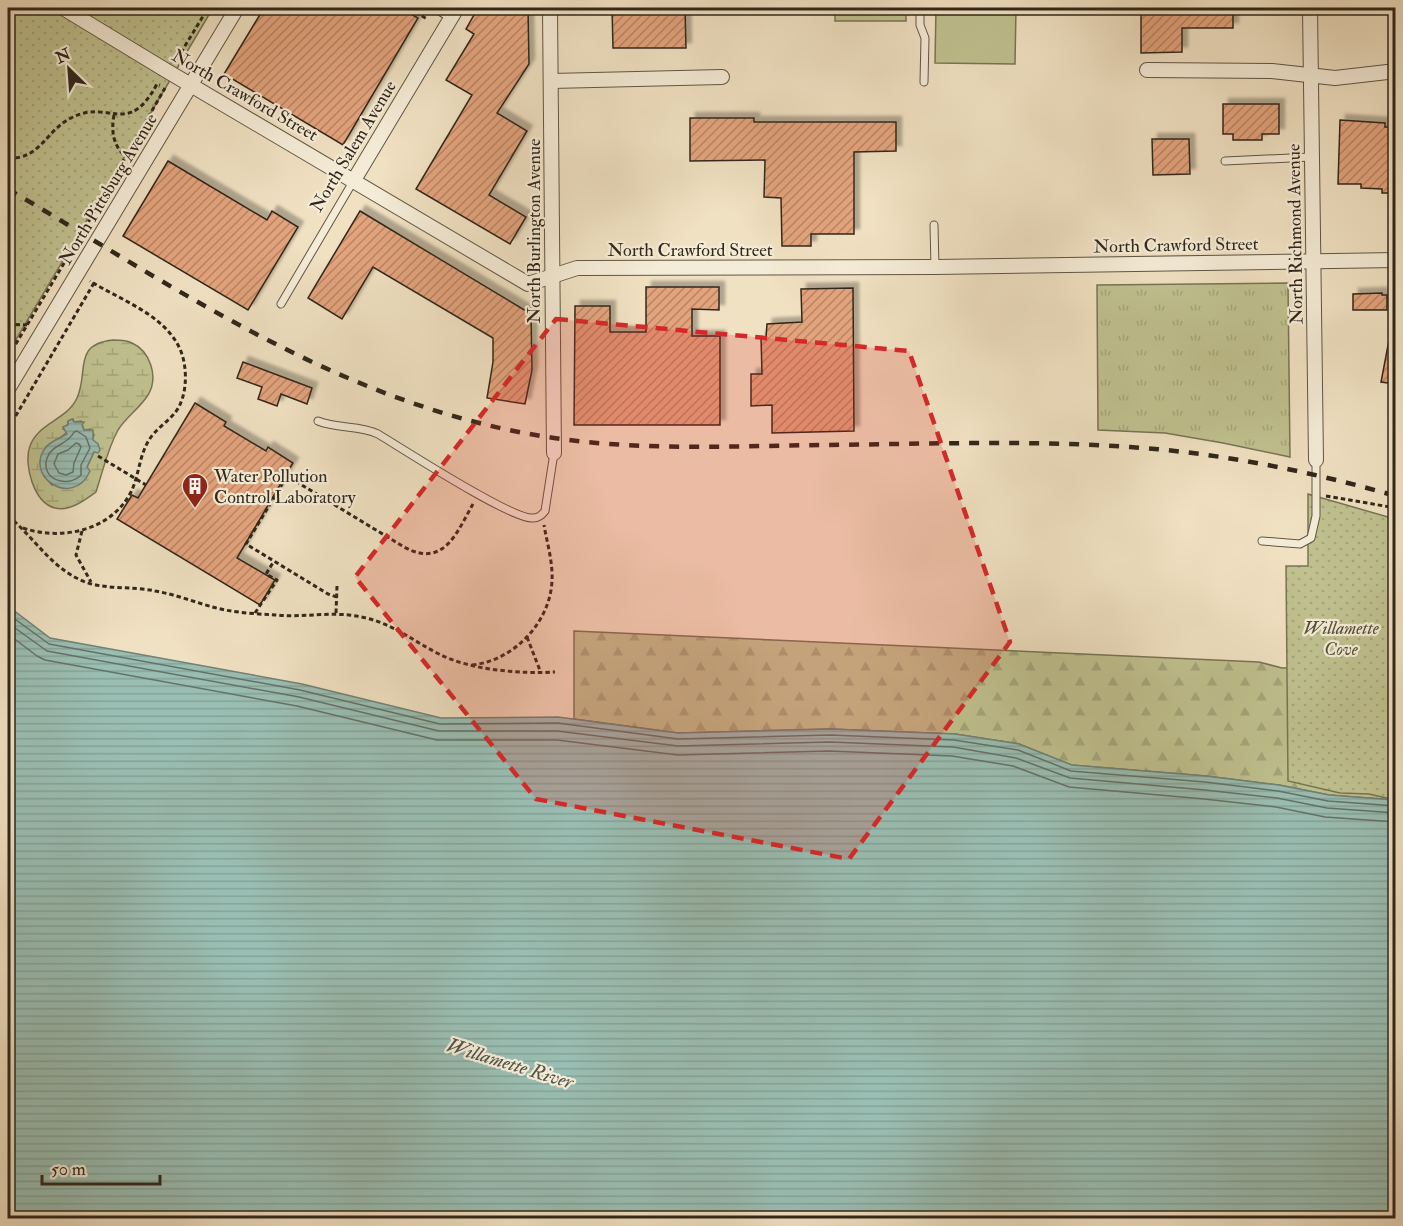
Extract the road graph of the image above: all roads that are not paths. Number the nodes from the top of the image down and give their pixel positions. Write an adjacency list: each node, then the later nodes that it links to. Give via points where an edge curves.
1 (63, 8): 14 (street, North Crawford Street)
2 (237, 8): 14 (street, North Pittsburg Avenue)
3 (434, 8): 7 (lane)
4 (550, 8): 12 (street, North Burlington Avenue)
5 (920, 8): 13 (lane, via 925,38)
6 (1310, 8): 10 (street, North Richmond Avenue)
7 (454, 13): 17 (street, North Salem Avenue)
8 (1147, 70): 10 (street)
9 (1395, 71): 10 (street, via 1335,78)
10 (1310, 75): 15 (street, North Richmond Avenue)
11 (722, 76): 12 (street)
12 (551, 81): 22 (street, North Burlington Avenue)
13 (924, 82)
14 (191, 84): 17 (street, North Crawford Street); 24 (street, North Pittsburg Avenue)
15 (1311, 157): 16 (lane); 20 (street, North Richmond Avenue)
16 (1225, 161)
17 (354, 180): 22 (street, North Crawford Street, via 528,284); 23 (lane, North Salem Avenue)
18 (934, 225): 21 (lane)
19 (1395, 260): 20 (street, North Crawford Street)
20 (1313, 262): 21 (street, North Crawford Street); 27 (street, North Richmond Avenue)
21 (935, 267): 22 (street, North Crawford Street, via 577,268)
22 (553, 276): 26 (street, North Burlington Avenue)
23 (281, 304)
24 (8, 389)
25 (318, 421): 26 (lane, via 366,428 478,495 531,518 542,514 547,504)
26 (554, 453)
27 (1316, 460): 28 (lane, via 1316,516 1311,538 1300,544)
28 (1262, 541)

